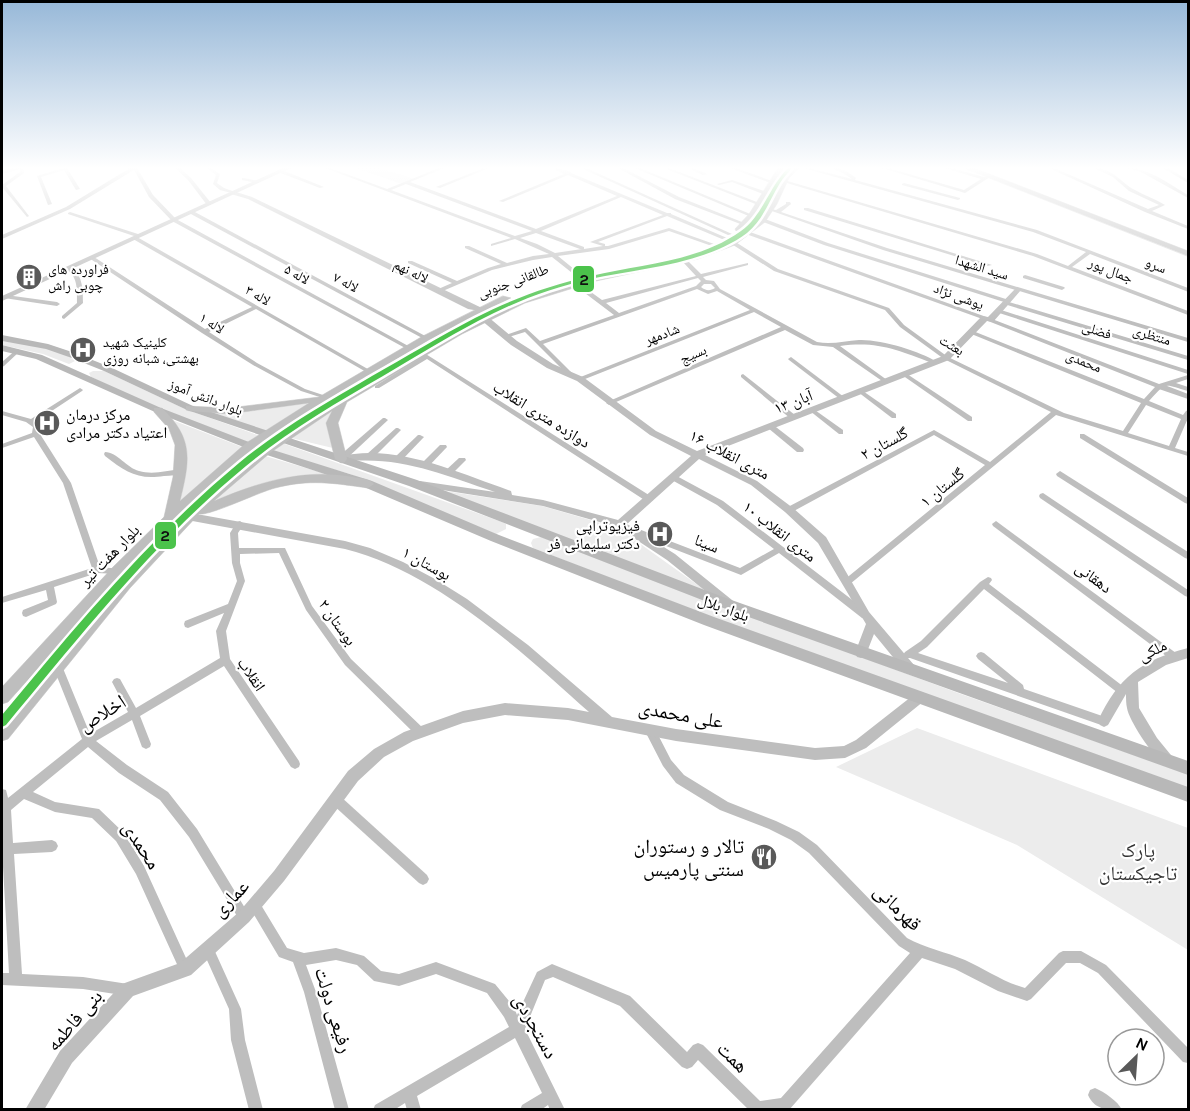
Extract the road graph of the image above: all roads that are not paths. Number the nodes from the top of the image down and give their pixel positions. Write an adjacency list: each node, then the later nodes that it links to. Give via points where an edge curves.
1 (27, 220): 26 (main road)
2 (40, 220): 27 (main road)
3 (89, 220): 28 (street, لاله ۳)
4 (174, 220): 28 (main road); 94 (street, لاله ۵)
5 (206, 220): 87 (street, لاله ۷)
6 (286, 220): 36 (street, لاله نهم)
7 (469, 220): 29 (street)
8 (505, 220): 25 (street)
9 (563, 220): 25 (street)
10 (653, 220): 35 (street, via 593,242)
11 (684, 220): 30 (street)
12 (691, 220): 30 (street)
13 (726, 220): 24 (street, یوشی نژاد)
14 (751, 220): 24 (main road, طالقانی جنوبی)
15 (763, 220): 24 (main road, طالقانی جنوبی); 51 (street, منتظری)
16 (800, 220): 38 (street, سید الشهدا)
17 (839, 220): 31 (street)
18 (914, 220): 50 (street, جمال پور)
19 (994, 220): 40 (street, سرو)
20 (1102, 220): 42 (main road)
21 (1108, 220): 39 (main road)
22 (1168, 220): 23 (street)
23 (1188, 228)
24 (747, 229): 30 (main road, طالقانی جنوبی); 78 (street, یوشی نژاد)
25 (536, 231): 29 (street); 37 (street)
26 (2, 232)
27 (2, 237)
28 (137, 237): 43 (main road); 70 (street, لاله ۳)
29 (516, 238): 33 (street); 41 (street)
30 (729, 238): 32 (main road, طالقانی جنوبی); 45 (main road, طالقانی جنوبی); 99 (street, بعثت, via 776,270 885,308 902,326)
31 (898, 239): 38 (street); 49 (street)
32 (711, 244): 35 (street, via 669,229); 54 (main road, طالقانی جنوبی)
33 (493, 246)
34 (467, 247): 48 (street)
35 (609, 247): 37 (street)
36 (345, 249): 63 (street, لاله نهم); 69 (street, لاله نهم)
37 (585, 249): 41 (street)
38 (885, 249): 44 (street, سید الشهدا)
39 (1188, 250)
40 (1090, 252): 50 (street); 62 (street, سرو)
41 (551, 253): 48 (street); 54 (street)
42 (1188, 255)
43 (92, 258): 52 (main road); 81 (street, لاله ۱)
44 (911, 258): 51 (street); 61 (street, سید الشهدا)
45 (684, 260): 54 (main road, طالقانی جنوبی); 55 (street)
46 (410, 262): 57 (street)
47 (746, 264): 55 (street)
48 (507, 265): 57 (street)
49 (989, 265)
50 (1070, 266): 73 (street, جمال پور)
51 (898, 268): 67 (street, منتظری)
52 (69, 269): 65 (main road); 76 (street, via 76,275 80,303)
53 (1025, 277): 56 (street)
54 (576, 279): 66 (street); 74 (main road, طالقانی جنوبی)
55 (703, 280): 58 (street); 60 (street, via 715,283); 66 (street)
56 (1042, 282): 59 (street); 64 (street)
57 (457, 283): 63 (street)
58 (698, 287): 60 (street, via 706,292); 75 (street)
59 (1062, 288)
60 (717, 289): 71 (street)
61 (1017, 290): 64 (street, سید الشهدا); 67 (street, ۱۳ آبان)
62 (1188, 290)
63 (438, 291): 69 (street, لاله نهم)
64 (1033, 295): 79 (street, سید الشهدا)
65 (4, 298): 68 (street)
66 (603, 302): 75 (street)
67 (1007, 302): 72 (street, ۱۳ آبان); 84 (street, منتظری)
68 (57, 304)
69 (457, 304): 74 (street, لاله نهم); 77 (street, لاله نهم, via 464,310)
70 (256, 307): 81 (street); 107 (street, لاله ۳)
71 (753, 310): 80 (street); 113 (street, شادمهر)
72 (998, 311): 78 (street, ۱۳ آبان); 92 (street, فضلی)
73 (1188, 313)
74 (482, 314): 77 (main road, طالقانی جنوبی); 85 (street, ۱۶ متری انقلاب); 97 (main road, طالقانی جنوبی)
75 (618, 315): 89 (street)
76 (64, 317)
77 (463, 318): 87 (main road, طالقانی جنوبی)
78 (988, 319): 82 (street, ۱۳ آبان); 116 (street, یوشی نژاد)
79 (1117, 319): 84 (street); 88 (street, سید الشهدا)
80 (786, 327): 91 (street, via 815,344); 126 (street, بسیج)
81 (204, 332): 121 (street, لاله ۱, via 303,390)
82 (971, 332): 99 (street, ۱۳ آبان); 125 (street, محمدی)
83 (2, 333): 90 (main road)
84 (1109, 334): 92 (street); 100 (street, منتظری)
85 (506, 336): 89 (street, ۱۶ متری انقلاب, via 526,330); 113 (street, ۱۶ متری انقلاب, via 550,366)
86 (2, 338): 90 (main road, بلوار دانش آموز)
87 (426, 338): 94 (main road, طالقانی جنوبی)
88 (1188, 340)
89 (540, 343): 113 (street, ۱۶ متری انقلاب)
90 (31, 344): 96 (main road, بلوار دانش آموز)
91 (832, 344): 103 (street, via 884,344); 114 (street)
92 (1103, 345): 108 (street, فضلی)
93 (2, 348): 95 (main road, بلوار بلال)
94 (409, 348): 98 (main road, طالقانی جنوبی)
95 (17, 351): 104 (street); 105 (main road, بلوار بلال)
96 (72, 355): 105 (main road, via 77,364); 106 (main road, بلوار دانش آموز)
97 (423, 355): 102 (main road, طالقانی جنوبی); 117 (street); 169 (street, دوازده متری انقلاب)
98 (397, 356): 102 (main road, via 398,360); 107 (main road, طالقانی جنوبی)
99 (946, 358): 103 (street, ۱۳ آبان); 130 (street, بعثت)
100 (1188, 358)
101 (791, 359): 123 (street)
102 (410, 360): 124 (main road, طالقانی جنوبی)
103 (934, 362): 109 (street, ۱۳ آبان)
104 (2, 365)
105 (58, 365): 112 (main road, بلوار بلال)
106 (107, 369): 112 (main road, via 87,370); 127 (main road, بلوار دانش آموز)
107 (370, 372): 121 (main road, طالقانی جنوبی)
108 (1188, 372)
109 (904, 374): 114 (street, ۱۳ آبان); 135 (street)
110 (743, 376): 134 (street)
111 (1188, 377): 115 (street)
112 (86, 378): 128 (main road, بلوار بلال)
113 (577, 378): 126 (street, ۱۶ متری انقلاب)
114 (885, 381): 120 (street, ۱۳ آبان)
115 (1170, 383): 116 (street); 118 (street)
116 (1159, 386): 122 (street); 125 (street)
117 (377, 387)
118 (1188, 389)
119 (80, 390): 137 (street)
120 (860, 391): 123 (street, ۱۳ آبان); 133 (street)
121 (326, 397): 127 (main road, via 229,411); 143 (main road, طالقانی جنوبی)
122 (1188, 397)
123 (842, 398): 129 (street, ۱۳ آبان)
124 (343, 400): 146 (main road, طالقانی جنوبی); 157 (main road, via 332,423)
125 (1145, 402): 132 (street, محمدی); 141 (street)
126 (609, 403): 154 (street, ۱۶ متری انقلاب, via 653,432)
127 (190, 408): 143 (main road, بلوار دانش آموز)
128 (158, 410): 148 (main road, بلوار بلال); 162 (main road, via 179,436)
129 (812, 410): 134 (street, ۱۳ آبان); 140 (street)
130 (1055, 412): 141 (street, بعثت); 161 (street, گلستان ۱)
131 (2, 413): 137 (street)
132 (1187, 415): 150 (street)
133 (894, 416)
134 (793, 417): 138 (street, ۱۳ آبان)
135 (970, 419)
136 (385, 420): 157 (street)
137 (32, 422): 142 (street)
138 (770, 426): 151 (street); 154 (street, ۱۳ آبان)
139 (398, 430): 156 (street)
140 (841, 432)
141 (1125, 433): 150 (street, بعثت)
142 (36, 434): 147 (street); 183 (street, via 67,483)
143 (266, 434): 146 (main road, بلوار بلال); 148 (main road, طالقانی جنوبی)
144 (1082, 436): 170 (street)
145 (420, 437): 158 (street)
146 (281, 440): 152 (main road, طالقانی جنوبی); 157 (main road, بلوار بلال)
147 (2, 446)
148 (250, 446): 152 (main road, بلوار بلال); 174 (main road, بلوار هفت تیر)
149 (443, 447): 160 (street)
150 (1172, 447): 155 (street, بعثت)
151 (800, 450)
152 (264, 452): 167 (main road, بلوار بلال); 173 (main road, بلوار هفت تیر)
153 (108, 454): 162 (street, via 131,473 143,477)
154 (699, 454): 165 (street, ۱۳ آبان); 172 (street, ۱۶ متری انقلاب, via 754,483)
155 (1188, 454)
156 (370, 456): 157 (street); 158 (street)
157 (340, 459): 166 (main road, بلوار بلال)
158 (397, 460): 160 (street)
159 (462, 460): 163 (street)
160 (424, 465): 163 (street)
161 (990, 465): 172 (street, گلستان ۲, via 934,432); 185 (street, گلستان ۱)
162 (178, 472): 174 (main road)
163 (448, 473): 171 (street)
164 (1060, 474): 182 (street)
165 (673, 477): 169 (street, ۱۳ آبان); 180 (street, ۱۰ متری انقلاب, via 720,503)
166 (412, 483): 171 (street); 178 (main road, بلوار بلال)
167 (368, 484): 173 (main road, via 322,477 278,483); 179 (main road, بلوار بلال)
168 (1043, 496): 187 (street)
169 (649, 499): 176 (street, ۱۳ آبان)
170 (1188, 501)
171 (543, 503): 176 (street)
172 (789, 510): 185 (street, ۱۶ متری انقلاب, via 822,540)
173 (191, 517): 175 (street, بوستان ۱); 200 (main road, بلوار هفت تیر, via 134,575)
174 (170, 519): 184 (main road, بلوار هفت تیر)
175 (240, 524): 181 (street, انقلاب, via 234,533); 210 (street, بوستان ۱, via 364,551 395,563 453,596 560,679)
176 (620, 524): 180 (street, سینا, via 741,572); 189 (street, via 671,557)
177 (996, 524): 198 (street, دهقانی)
178 (539, 530): 179 (main road, via 527,535); 189 (main road, بلوار بلال)
179 (524, 549): 207 (main road, بلوار بلال)
180 (780, 549): 192 (street, ۱۰ متری انقلاب)
181 (235, 551): 190 (street, انقلاب, via 241,581); 213 (street, بوستان ۲, via 282,550 309,608 348,662)
182 (1188, 556)
183 (97, 570): 184 (street); 186 (street)
184 (118, 571): 206 (main road, بلوار هفت تیر)
185 (847, 582): 192 (street, ۱۶ متری انقلاب)
186 (49, 585): 188 (street); 191 (street, via 53,602)
187 (1188, 594)
188 (2, 600)
189 (731, 605): 194 (main road, بلوار بلال)
190 (231, 606): 193 (street); 199 (street, انقلاب, via 221,631)
191 (26, 613)
192 (868, 620): 194 (street); 196 (street, ۱۶ متری انقلاب)
193 (188, 624)
194 (861, 653): 201 (main road, بلوار بلال)
195 (1188, 653): 198 (street, ملکی)
196 (905, 656): 201 (street, ۱۶ متری انقلاب); 204 (street, via 924,644 986,582); 205 (street)
197 (981, 656): 205 (street)
198 (1173, 656): 202 (street, ملکی)
199 (225, 660): 208 (street, اخلاص); 219 (street, انقلاب)
200 (57, 664): 214 (main road, بلوار هفت تیر); 215 (street)
201 (912, 671): 212 (main road, بلوار بلال)
202 (1132, 679): 204 (street, ملکی); 218 (street, ملکی, via 1133,709 1152,742)
203 (117, 682): 208 (street)
204 (1121, 690): 209 (street, ملکی)
205 (1025, 692): 209 (street)
206 (2, 697)
207 (920, 697): 211 (street, علی محمدی, via 861,744 845,752 815,754); 217 (main road, بلوار بلال)
208 (134, 714): 215 (street, اخلاص); 216 (street)
209 (1104, 721)
210 (608, 722): 211 (street, علی محمدی); 213 (street, علی محمدی, via 505,709 463,717)
211 (650, 730): 232 (street, قهرمانی, via 680,779 724,806 795,836 813,849 903,942)
212 (1085, 731): 217 (main road, via 1094,740 1096,750); 218 (main road, بلوار بلال)
213 (420, 732): 224 (street, عماری, via 379,753 353,776)
214 (2, 735)
215 (88, 741): 222 (street, اخلاص); 230 (street, via 164,796 194,833)
216 (146, 744)
217 (1086, 758): 223 (main road, بلوار بلال)
218 (1168, 760): 220 (main road, بلوار بلال)
219 (295, 764)
220 (1188, 768)
221 (2, 794): 225 (street)
222 (24, 794): 225 (street, اخلاص); 234 (street, محمدی, via 55,807 95,813 120,837 140,870)
223 (1188, 795)
224 (336, 800): 228 (street); 229 (street, عماری)
225 (5, 808): 227 (street)
226 (52, 846): 227 (street)
227 (7, 849): 235 (street)
228 (423, 879)
229 (254, 904): 230 (street, عماری); 233 (street, رفیعی دولت, via 283,953)
230 (244, 917): 231 (street, عماری)
231 (208, 949): 234 (street, عماری); 244 (street, via 235,1009 237,1040)
232 (919, 952): 238 (street, همت, via 784,1105 758,1108 698,1050 687,1062 625,1001 552,970 541,976); 239 (street, قهرمانی, via 962,965 1008,991 1027,995 1063,957 1081,957 1102,969)
233 (297, 957): 238 (street, دستجردی, via 336,954 360,960 378,977 399,980 436,968 491,988); 245 (street, رفیعی دولت)
234 (185, 969): 237 (street, عماری)
235 (16, 979): 236 (street, عماری); 237 (street, عماری)
236 (2, 980)
237 (128, 990): 243 (street, بنی فاطمه, via 66,1057)
238 (518, 1029): 240 (street); 241 (street, دستجردی)
239 (1188, 1057)
240 (409, 1093): 246 (street); 247 (street)
241 (551, 1095): 248 (street); 249 (street, دستجردی)
242 (1095, 1095): 250 (street)
243 (34, 1110)
244 (256, 1110)
245 (342, 1110)
246 (380, 1110)
247 (414, 1110)
248 (527, 1110)
249 (558, 1110)
250 (1115, 1110)

